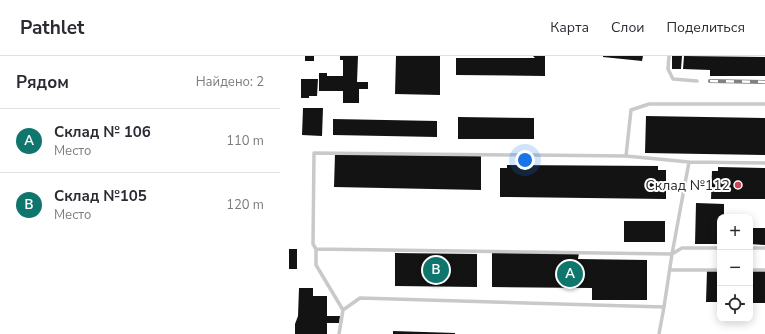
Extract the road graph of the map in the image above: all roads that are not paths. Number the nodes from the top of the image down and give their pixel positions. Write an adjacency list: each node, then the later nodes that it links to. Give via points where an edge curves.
1 (669, 56): 2 (lane, via 668,70 673,79)
2 (697, 80)
3 (765, 104): 4 (lane, via 649,104 631,110)
4 (626, 156): 5 (lane); 10 (lane, via 314,153 313,244)
5 (689, 162): 6 (lane); 11 (lane)
6 (765, 163)
7 (717, 248): 11 (lane, via 682,248)
8 (753, 248): 9 (lane)
9 (765, 248)
10 (316, 249): 11 (lane); 17 (lane, via 316,265)
11 (672, 254): 12 (lane)
12 (670, 270): 13 (lane); 16 (lane)
13 (717, 270)
14 (753, 270): 15 (lane)
15 (765, 270)
16 (664, 307): 17 (lane, via 360,298); 19 (lane)
17 (343, 310): 18 (lane)
18 (339, 334)
19 (659, 334)

